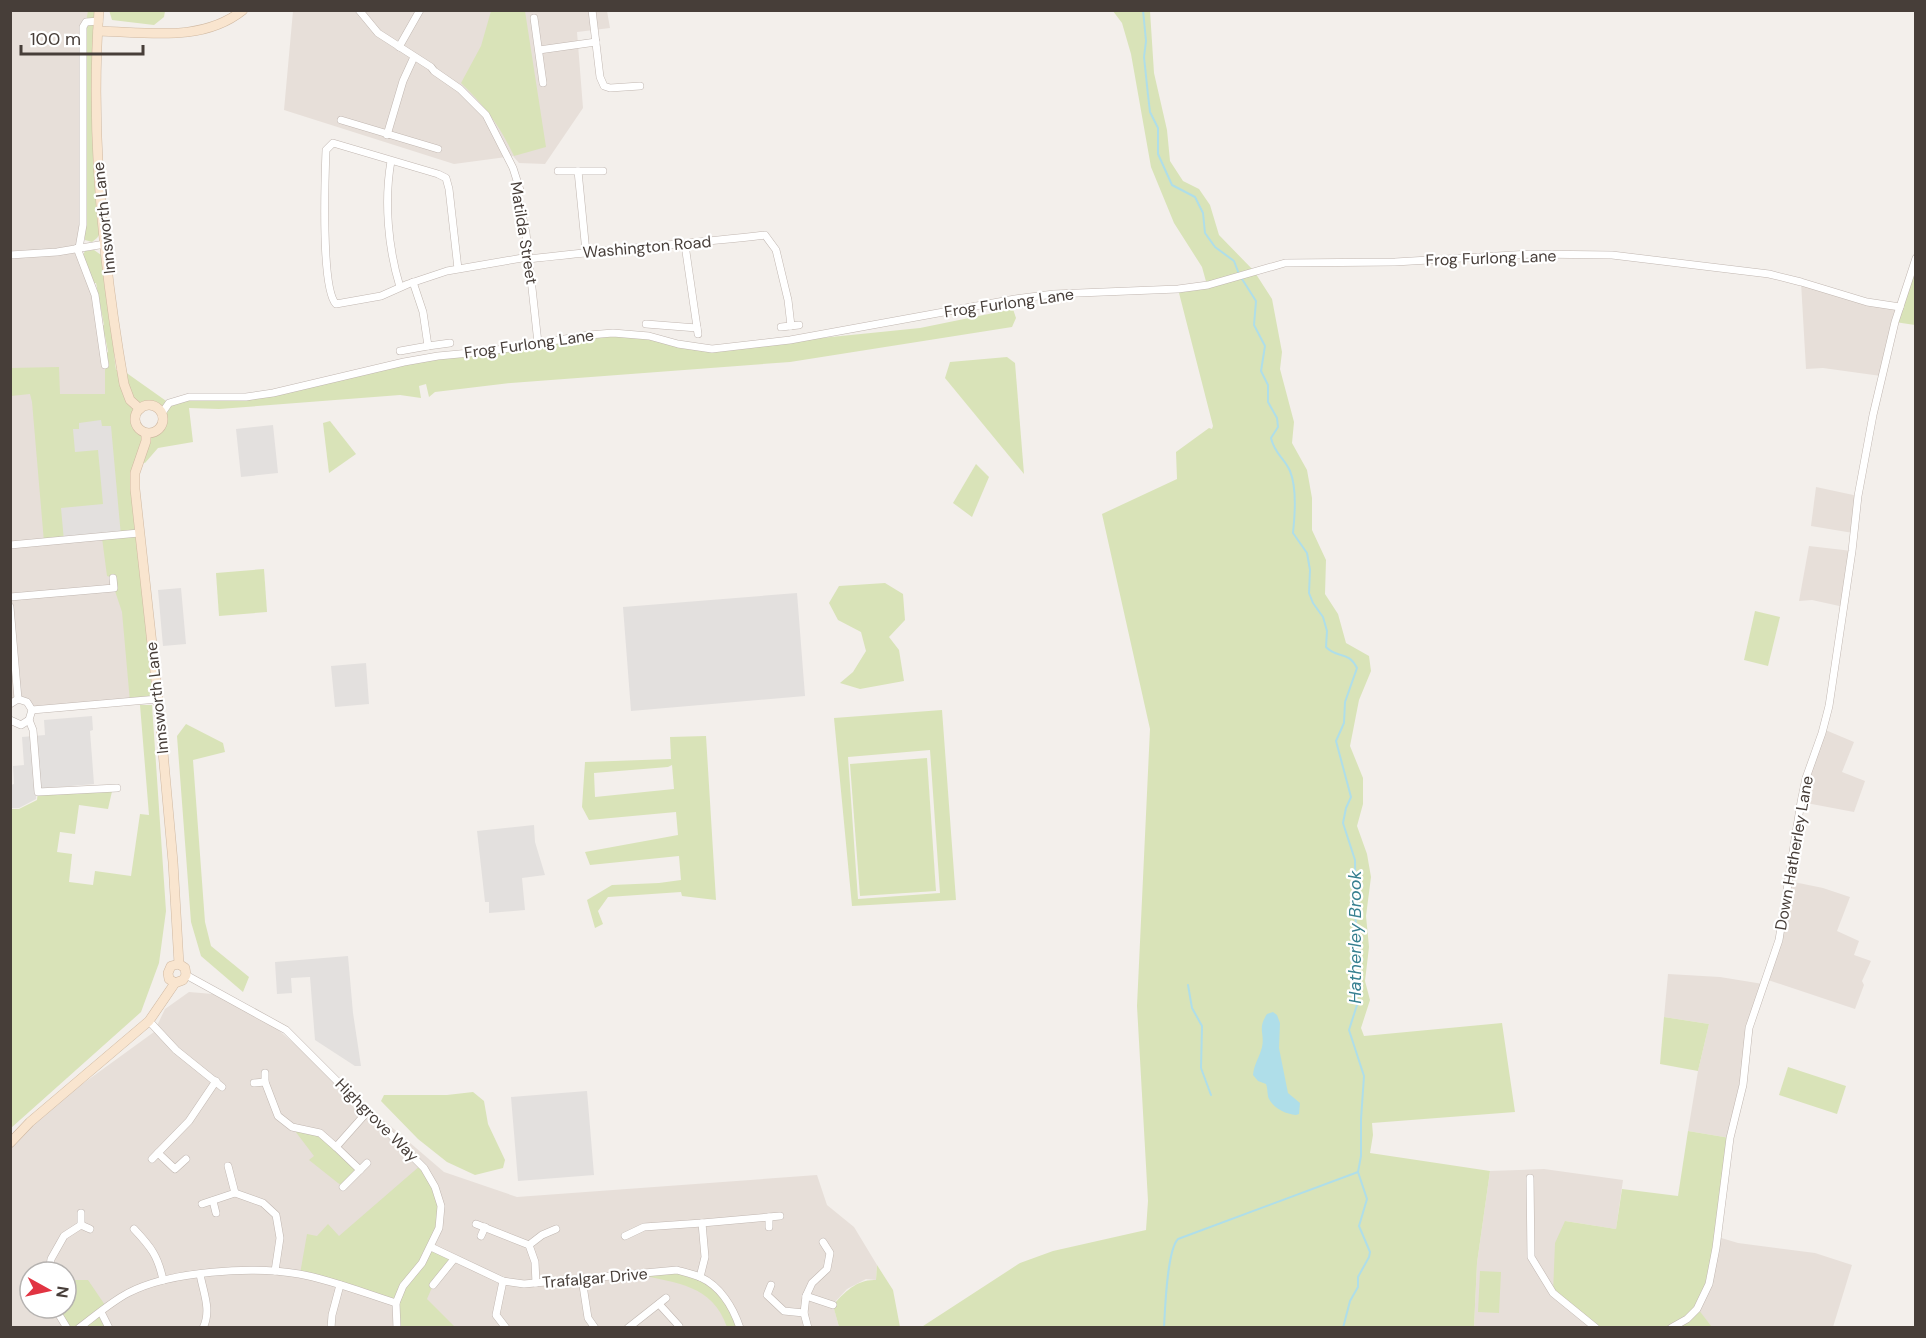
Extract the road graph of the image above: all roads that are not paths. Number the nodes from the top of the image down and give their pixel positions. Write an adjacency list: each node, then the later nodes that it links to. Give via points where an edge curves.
1 (99, 10): 7 (street, Innsworth Lane)
2 (243, 10): 7 (street, via 213,27 190,33)
3 (359, 10): 9 (street, Matilda Street, via 378,33)
4 (420, 10): 9 (street)
5 (592, 10): 8 (street)
6 (534, 18): 10 (street)
7 (99, 26): 21 (street, Innsworth Lane, via 98,180); 23 (street, Innsworth Lane, via 86,22 83,27 83,225)
8 (596, 42): 10 (street); 13 (street, via 604,86)
9 (399, 47): 11 (street, Matilda Street)
10 (539, 50): 12 (street)
11 (414, 57): 15 (street); 26 (street, Matilda Street, via 460,89 492,125 520,190)
12 (543, 83)
13 (640, 86)
14 (341, 120): 15 (street)
15 (387, 135): 16 (street)
16 (438, 149)
17 (391, 161): 28 (street, via 446,178); 30 (street, via 387,187 393,258); 30 (street, Washington Road, via 333,143 327,150 325,232 330,293 336,304 381,296)
18 (558, 171): 19 (street)
19 (578, 171): 20 (street); 24 (street)
20 (603, 171)
21 (105, 244): 23 (street); 39 (street, Innsworth Lane, via 124,384 130,400)
22 (685, 245): 24 (street, Washington Road); 32 (street, via 698,331); 33 (street, Washington Road, via 765,235 776,250 795,326)
23 (79, 248): 25 (street); 38 (street, Innsworth Lane, via 95,295)
24 (586, 252): 26 (street, Washington Road)
25 (10, 255)
26 (529, 258): 28 (street, Washington Road); 35 (street, Matilda Street)
27 (1916, 258): 31 (street, Down Hatherley Lane)
28 (458, 269): 29 (street, Washington Road)
29 (413, 282): 30 (street, Washington Road); 36 (street)
30 (400, 287)
31 (1899, 307): 35 (street, Frog Furlong Lane, via 1867,303 1769,274 1612,255 1531,254 1395,262 1285,263 1208,285 1034,296 790,340 712,349 613,333); 127 (street, Down Hatherley Lane, via 1858,496 1829,706 1801,801 1779,940 1749,1028 1743,1086 1730,1138 1709,1284 1697,1309)
32 (646, 324)
33 (781, 327)
34 (450, 342): 36 (street)
35 (538, 343): 40 (street, Frog Furlong Lane, via 404,362 273,393 189,397 169,404)
36 (428, 345): 37 (street)
37 (400, 351)
38 (105, 365)
39 (140, 409): 40 (street, via 153,405); 41 (street, via 136,424)
40 (162, 413): 41 (street, via 160,428)
41 (146, 433): 42 (street, Innsworth Lane, via 135,473)
42 (139, 533): 43 (street); 48 (street, Innsworth Lane)
43 (10, 545)
44 (113, 578): 45 (street, via 114,588)
45 (10, 597)
46 (10, 607): 47 (street)
47 (18, 699): 49 (street); 50 (street, via 27,702)
48 (158, 699): 50 (street); 54 (street, Innsworth Lane)
49 (10, 704)
50 (32, 710): 52 (street)
51 (10, 720): 52 (street, via 21,724)
52 (29, 720): 53 (street, via 38,792)
53 (117, 788)
54 (179, 964): 55 (street); 56 (street, via 171,966 168,973)
55 (186, 975): 56 (street); 63 (street, Highgrove Way, via 286,1030)
56 (175, 983): 57 (street)
57 (149, 1021): 59 (street, via 176,1050); 64 (street)
58 (265, 1073): 60 (street)
59 (216, 1081): 62 (street); 66 (street, via 189,1121)
60 (265, 1082): 61 (street); 65 (street, via 278,1116 292,1127 320,1133)
61 (254, 1083)
62 (222, 1087)
63 (368, 1111): 65 (street); 95 (street, Highgrove Way, via 424,1168 435,1187 441,1206 439,1228)
64 (10, 1143)
65 (336, 1147): 71 (street)
66 (158, 1153): 67 (street); 68 (street, via 175,1170)
67 (152, 1159)
68 (186, 1159)
69 (367, 1163): 71 (street)
70 (228, 1166): 74 (street)
71 (360, 1170): 73 (street)
72 (1530, 1178): 126 (street, via 1531,1257 1553,1293)
73 (343, 1187)
74 (235, 1193): 75 (street); 98 (street, via 263,1203 276,1215 280,1238)
75 (213, 1201): 76 (street); 78 (street)
76 (202, 1204)
77 (81, 1213): 84 (street)
78 (216, 1213)
79 (780, 1216): 80 (street)
80 (769, 1217): 82 (street); 86 (street)
81 (629, 1223): 90 (street)
82 (702, 1223): 90 (street); 100 (street, via 705,1257)
83 (476, 1224): 85 (street)
84 (81, 1225): 87 (street); 97 (street, via 64,1236)
85 (485, 1227): 91 (street); 94 (street)
86 (769, 1227)
87 (90, 1229)
88 (134, 1229): 102 (street, via 155,1246)
89 (556, 1229): 94 (street)
90 (634, 1231): 92 (street)
91 (481, 1236)
92 (625, 1236)
93 (823, 1242): 108 (street, via 834,1252 827,1269 812,1283)
94 (529, 1245): 104 (street)
95 (431, 1246): 96 (street, Trafalgar Drive); 110 (street, Highgrove Way)
96 (454, 1259): 103 (street, Trafalgar Drive); 106 (street)
97 (51, 1260)
98 (275, 1271): 99 (street); 105 (street)
99 (200, 1274): 102 (street); 118 (street, via 207,1300)
100 (700, 1277): 101 (street, Trafalgar Drive, via 677,1270); 124 (street, Trafalgar Drive, via 719,1291 735,1311)
101 (582, 1279): 104 (street, Trafalgar Drive); 122 (street, via 588,1318)
102 (163, 1280): 113 (street, via 127,1294)
103 (503, 1281): 104 (street, Trafalgar Drive); 121 (street, via 496,1315)
104 (536, 1283)
105 (340, 1285): 110 (street); 119 (street)
106 (433, 1285)
107 (771, 1285): 114 (street, via 765,1298 784,1311)
108 (806, 1296): 112 (street); 114 (street)
109 (666, 1298): 111 (street)
110 (396, 1303): 120 (street)
111 (659, 1304): 115 (street); 123 (street)
112 (833, 1305)
113 (101, 1312): 116 (street); 117 (street)
114 (804, 1313): 125 (street)
115 (680, 1326)
116 (79, 1328)
117 (109, 1328)
118 (203, 1328)
119 (331, 1328)
120 (397, 1328)
121 (506, 1328)
122 (595, 1328)
123 (628, 1328)
124 (740, 1328)
125 (808, 1328)
126 (1596, 1328)
127 (1671, 1328)

